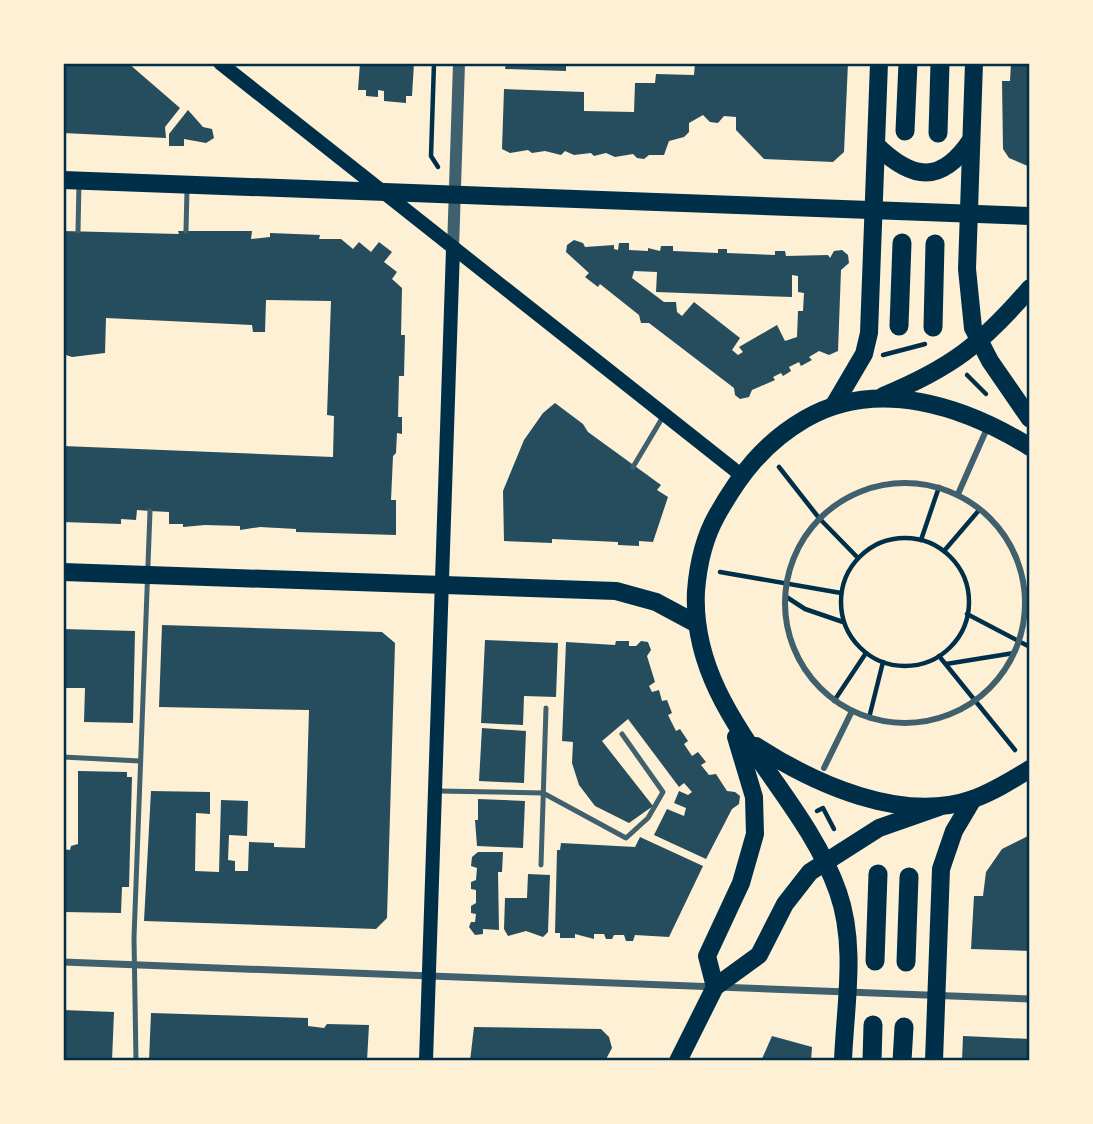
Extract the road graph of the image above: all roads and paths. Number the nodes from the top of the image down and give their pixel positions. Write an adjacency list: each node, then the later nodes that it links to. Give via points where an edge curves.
1 (220, 63): 8 (main road)
2 (435, 63): 16 (path, via 431,156)
3 (459, 63): 16 (street)
4 (879, 63): 12 (main road)
5 (908, 63): 9 (highway)
6 (940, 63): 10 (highway)
7 (974, 63): 11 (main road)
8 (236, 68): 15 (main road)
9 (905, 131)
10 (938, 133)
11 (971, 140): 12 (main road, via 947,167 922,173 900,166); 18 (main road)
12 (876, 145): 17 (main road)
13 (71, 180): 14 (main road); 20 (lane)
14 (187, 184): 15 (main road); 21 (lane)
15 (383, 193): 16 (main road); 24 (main road)
16 (454, 195): 17 (main road); 24 (street)
17 (873, 211): 18 (main road); 33 (main road, via 869,333 864,354)
18 (968, 215): 19 (main road); 28 (main road, via 967,290)
19 (1030, 216)
20 (78, 231)
21 (186, 232)
22 (902, 243): 26 (highway)
23 (935, 244): 27 (highway)
24 (453, 249): 34 (main road); 53 (main road)
25 (1030, 288): 28 (main road)
26 (899, 326)
27 (934, 334): 29 (path, via 893,353)
28 (980, 343): 31 (main road, via 941,369); 35 (main road)
29 (873, 356)
30 (967, 375): 32 (path)
31 (878, 398): 33 (main road); 37 (main road, via 939,405 990,424)
32 (995, 402)
33 (834, 405): 40 (main road, via 763,449)
34 (664, 415): 38 (lane); 40 (main road)
35 (1030, 419)
36 (985, 433): 42 (street)
37 (1030, 447)
38 (633, 467)
39 (779, 467): 45 (path)
40 (741, 475): 58 (main road, via 711,526 704,548 697,583)
41 (939, 487): 42 (street); 45 (street, via 907,482 875,486 845,498); 46 (path)
42 (958, 494): 43 (street)
43 (981, 509): 47 (path); 59 (street, via 1008,540 1023,580 1024,622)
44 (150, 510): 51 (lane)
45 (819, 518): 48 (path); 52 (street, via 803,538)
46 (920, 540): 47 (path); 48 (path, via 887,540)
47 (944, 551): 56 (path, via 964,580)
48 (858, 558): 54 (path)
49 (63, 572): 51 (main road)
50 (720, 572): 52 (path)
51 (146, 575): 53 (main road); 76 (lane)
52 (786, 584): 54 (path); 55 (street)
53 (441, 586): 58 (main road, via 616,591 656,602); 79 (main road)
54 (841, 593): 57 (path)
55 (785, 596): 57 (path, via 805,609); 66 (street, via 796,655)
56 (967, 614): 59 (path); 63 (path, via 952,645)
57 (844, 622): 61 (path)
58 (697, 624): 69 (main road, via 705,663)
59 (1018, 643): 60 (path); 62 (street)
60 (1030, 647)
61 (866, 653): 64 (path); 66 (path)
62 (1014, 653): 65 (path); 67 (street, via 1004,671)
63 (939, 656): 64 (path, via 912,666); 65 (path)
64 (883, 662): 71 (path)
65 (945, 664): 67 (path)
66 (834, 701): 70 (street)
67 (975, 701): 71 (street, via 924,722); 74 (path)
68 (546, 708): 80 (lane)
69 (725, 708): 73 (main road); 94 (main road, via 750,777 756,815 741,883 707,956)
70 (852, 711): 71 (street); 77 (street)
71 (869, 718)
72 (622, 734): 80 (lane, via 663,793 648,818 626,838)
73 (747, 740): 82 (main road, via 803,775 841,791); 85 (main road)
74 (1015, 750)
75 (63, 757): 76 (lane)
76 (140, 761): 92 (lane)
77 (824, 768)
78 (1030, 769): 81 (main road)
79 (435, 790): 80 (lane); 93 (main road)
80 (543, 793): 86 (lane)
81 (973, 799): 82 (main road); 96 (main road, via 954,831 941,869)
82 (939, 807): 85 (main road, via 879,828)
83 (813, 813): 84 (path, via 823,808)
84 (834, 829)
85 (825, 860): 94 (main road, via 796,888 759,955); 95 (main road, via 844,915)
86 (541, 865)
87 (878, 874): 89 (highway)
88 (909, 877): 91 (highway)
89 (875, 961)
90 (63, 962): 92 (street)
91 (906, 962)
92 (135, 964): 93 (street); 100 (lane)
93 (429, 975): 94 (street); 101 (main road)
94 (715, 986): 95 (street); 102 (main road)
95 (846, 991): 96 (street); 103 (main road)
96 (936, 995): 97 (street); 106 (main road)
97 (1030, 999)
98 (873, 1025): 104 (highway)
99 (904, 1027): 105 (highway)
100 (136, 1061)
101 (426, 1061)
102 (678, 1061)
103 (843, 1061)
104 (872, 1061)
105 (902, 1061)
106 (934, 1061)

